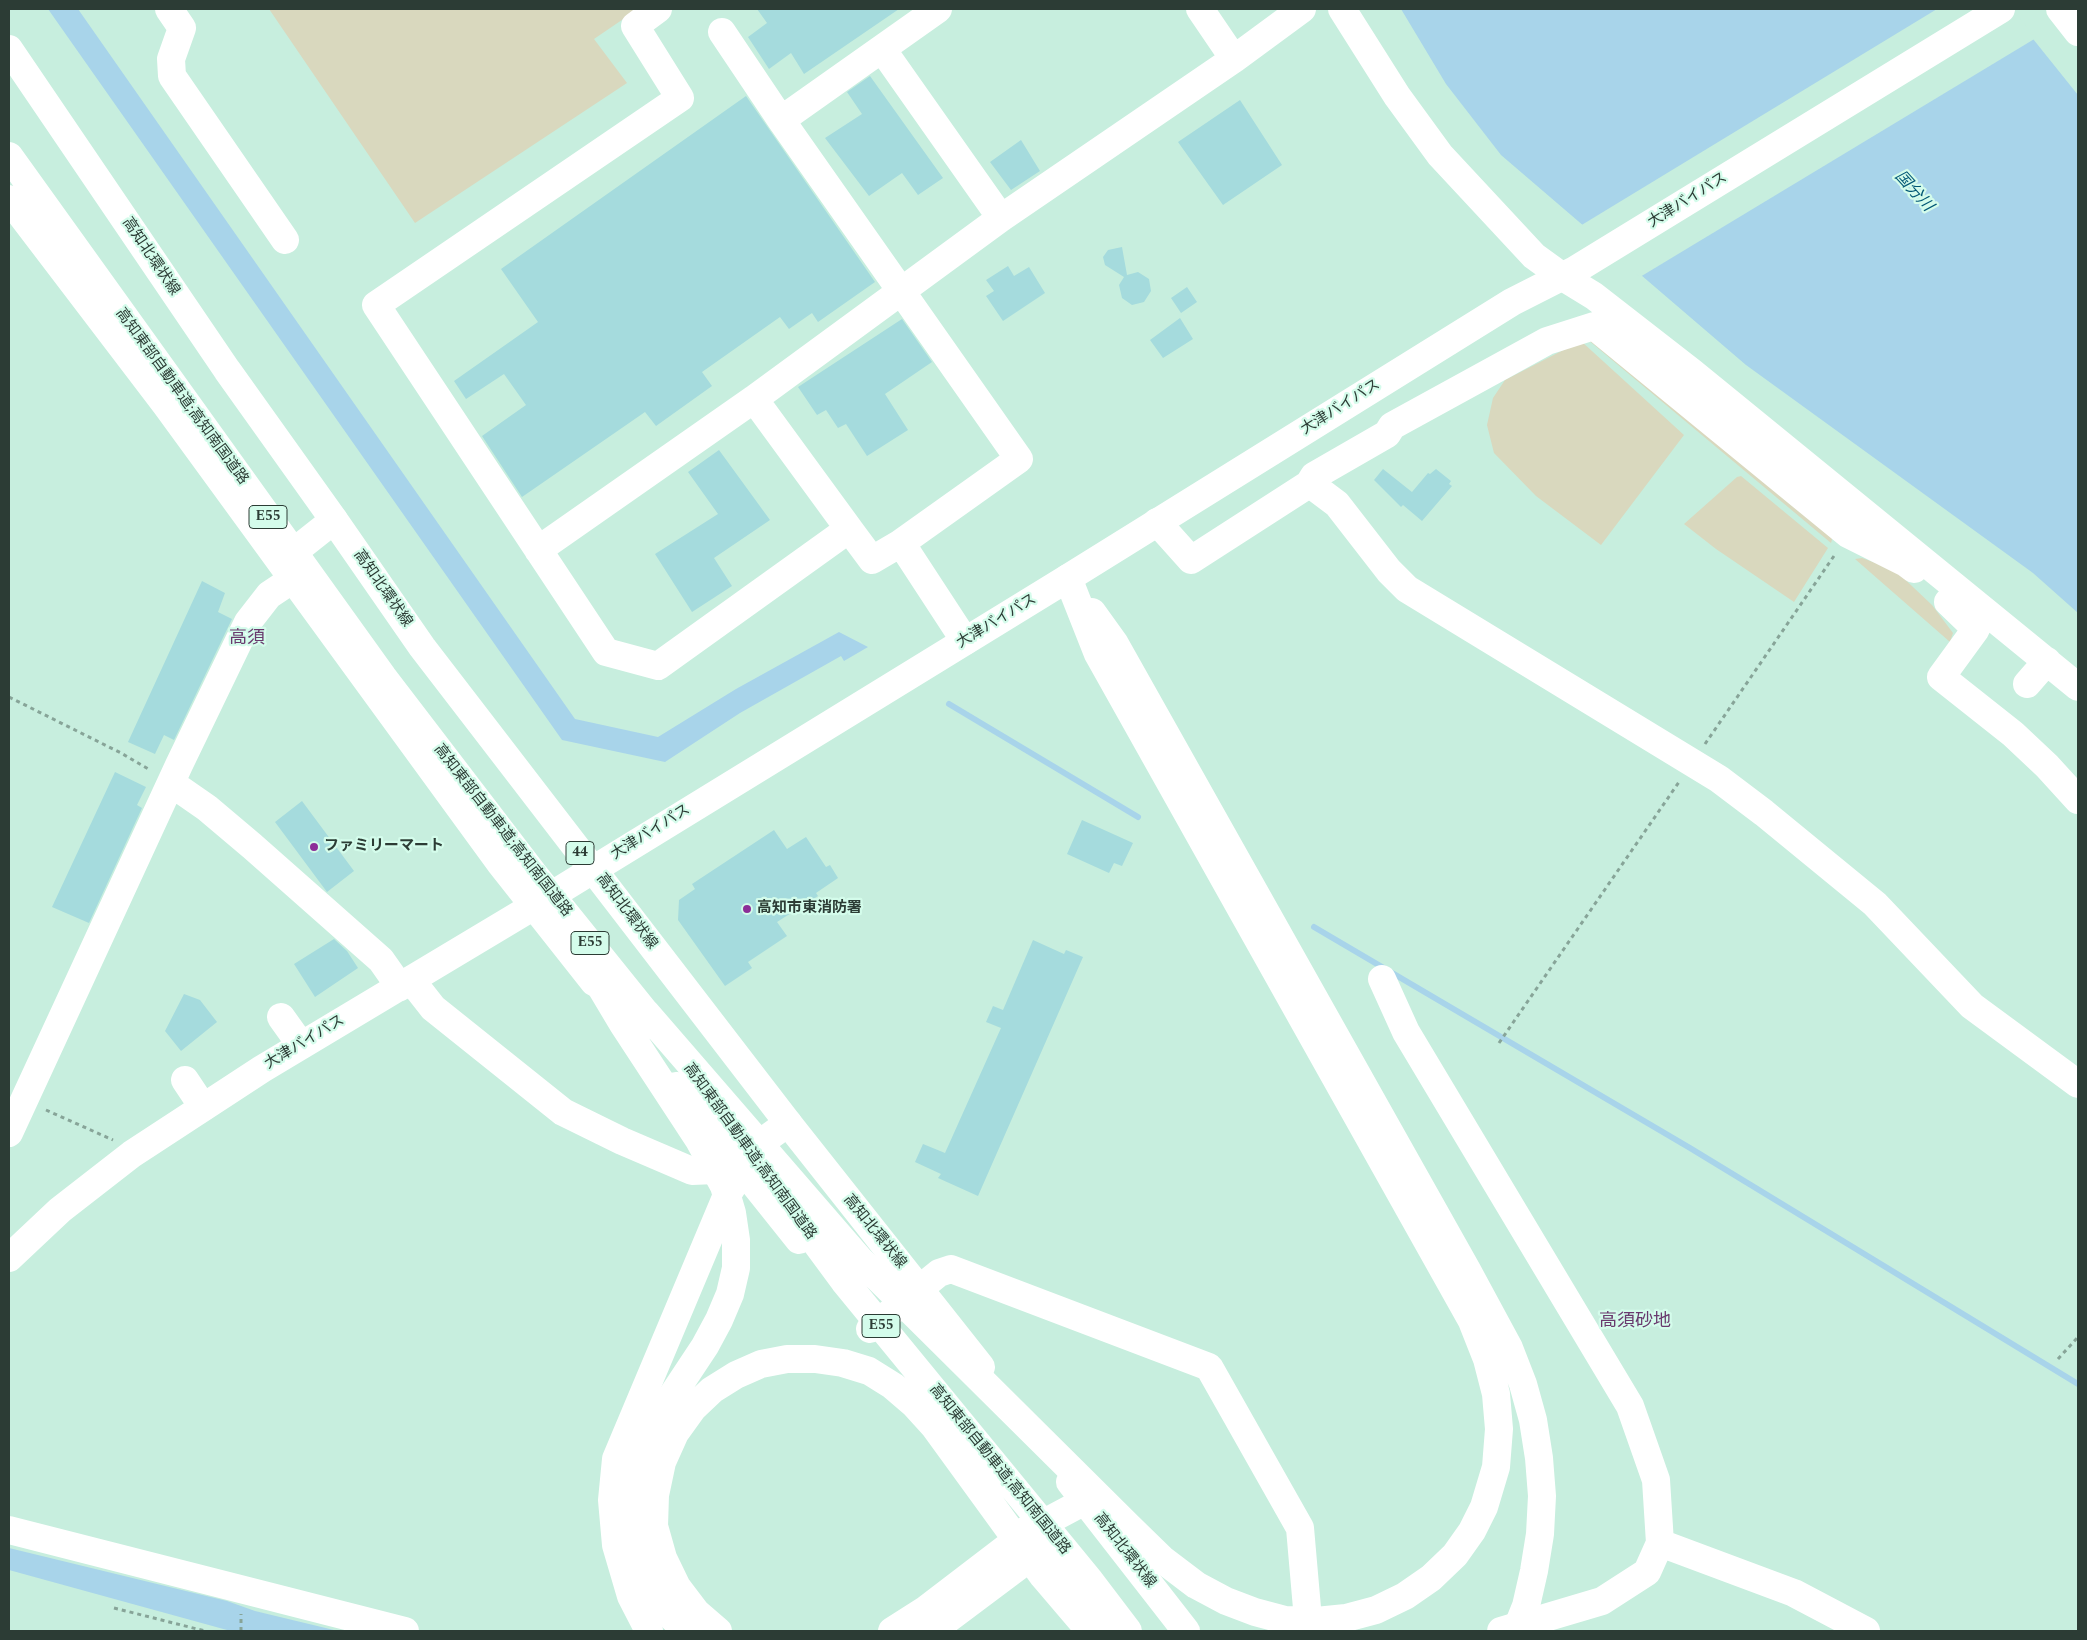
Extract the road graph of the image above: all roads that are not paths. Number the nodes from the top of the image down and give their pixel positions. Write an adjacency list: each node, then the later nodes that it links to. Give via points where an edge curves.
1 (169, 9): 18 (main road, via 182,28 171,59 172,76)
2 (658, 9): 27 (main road, via 635,26 680,98 376,305)
3 (938, 9): 12 (main road)
4 (1200, 9): 13 (main road)
5 (1302, 9): 13 (main road)
6 (1342, 9): 19 (main road, via 1397,96 1440,155 1534,256)
7 (2001, 9): 19 (main road, 大津バイパス)
8 (2060, 9): 10 (main road)
9 (722, 32): 14 (main road)
10 (2078, 32)
11 (9, 49): 23 (main road, 高知北環状線 / 44, via 227,370)
12 (882, 49): 14 (main road); 17 (main road)
13 (1234, 59): 17 (main road)
14 (781, 120): 20 (main road)
15 (9, 156): 38 (main road, 高知東部自動車道;高知南国道路 / E55, via 383,678)
16 (9, 199): 29 (main road)
17 (1001, 218): 20 (main road)
18 (285, 240)
19 (1569, 274): 24 (main road, 大津バイパス, via 1512,302); 28 (main road, via 1694,373)
20 (900, 291): 21 (main road); 26 (main road, via 1019,459)
21 (754, 399): 25 (main road); 27 (main road)
22 (1309, 484): 24 (main road, via 1191,560); 28 (main road, via 1314,476 1387,434 1401,421 1546,341 1594,326 1848,534 1906,563); 46 (main road, via 1337,504 1407,589 1718,778 1875,904 1972,1006)
23 (334, 520): 29 (main road); 37 (main road, 高知北環状線 / 44, via 422,647)
24 (1157, 522): 30 (main road, 大津バイパス)
25 (849, 529): 26 (main road, via 872,560); 27 (main road, via 658,666 606,652)
26 (901, 543): 31 (main road)
27 (538, 550)
28 (1920, 566): 32 (main road); 36 (main road, via 1976,628 1941,676 2013,734)
29 (287, 570): 35 (main road, via 248,622); 39 (main road)
30 (1068, 578): 31 (main road, 大津バイパス); 42 (main road, via 1098,654 1472,1321 1494,1385 1499,1429 1496,1467 1484,1507 1455,1555 1431,1578 1405,1596 1376,1610 1346,1618 1285,1620 1226,1601 1196,1585 1128,1526 859,1259); 71 (main road, via 1115,644 1509,1348 1533,1420 1542,1496 1534,1571)
31 (965, 641): 37 (main road, 大津バイパス)
32 (2047, 661): 33 (main road); 34 (main road)
33 (2027, 684)
34 (2078, 687)
35 (171, 783): 41 (main road, via 207,808 274,865); 49 (main road)
36 (2078, 800)
37 (593, 869): 39 (main road, 大津バイパス); 48 (main road, 高知北環状線 / 44)
38 (534, 873): 42 (main road, 高知東部自動車道;高知南国道路 / E55); 54 (main road, via 623,1024 699,1140 724,1186 732,1214 736,1268 730,1294)
39 (534, 906): 41 (main road, 大津バイパス); 50 (main road)
40 (1382, 979): 58 (main road, via 1406,1032 1630,1406 1656,1480)
41 (405, 983): 44 (main road, 大津バイパス); 50 (main road, via 562,1112 622,1142 692,1170)
42 (646, 1013): 67 (main road, 高知東部自動車道;高知南国道路 / E55, via 844,1281)
43 (281, 1017): 44 (main road)
44 (301, 1045): 47 (main road, 大津バイパス)
45 (185, 1080): 47 (main road)
46 (2078, 1084)
47 (203, 1107): 51 (main road, 大津バイパス, via 136,1151 60,1210)
48 (788, 1124): 50 (main road, via 759,1144); 52 (main road, 高知北環状線 / 44)
49 (9, 1133)
50 (742, 1169): 53 (main road); 60 (main road, via 616,1459 612,1500 616,1545 631,1596)
51 (9, 1258)
52 (919, 1289): 53 (main road); 55 (main road, 高知北環状線 / 44); 69 (main road, via 939,1273 951,1269 1209,1367 1300,1528)
53 (870, 1329): 57 (main road)
54 (667, 1425): 61 (main road, via 637,1476 634,1534 654,1591); 62 (main road, via 654,1526 663,1558 677,1587 696,1612); 65 (main road, via 693,1408 712,1390 761,1364 787,1358 815,1359 869,1371 893,1386 934,1426 1019,1545)
55 (1085, 1501): 57 (main road); 68 (main road, 高知北環状線 / 44)
56 (9, 1530): 59 (main road)
57 (1035, 1541): 63 (main road); 64 (main road); 66 (main road)
58 (1660, 1543): 70 (main road, via 1648,1572 1602,1601); 72 (main road, via 1794,1593)
59 (405, 1631)
60 (649, 1631)
61 (686, 1631)
62 (718, 1631)
63 (892, 1631)
64 (932, 1631)
65 (1090, 1631)
66 (1105, 1631)
67 (1128, 1631)
68 (1186, 1631)
69 (1309, 1631)
70 (1501, 1631)
71 (1516, 1631)
72 (1866, 1631)

